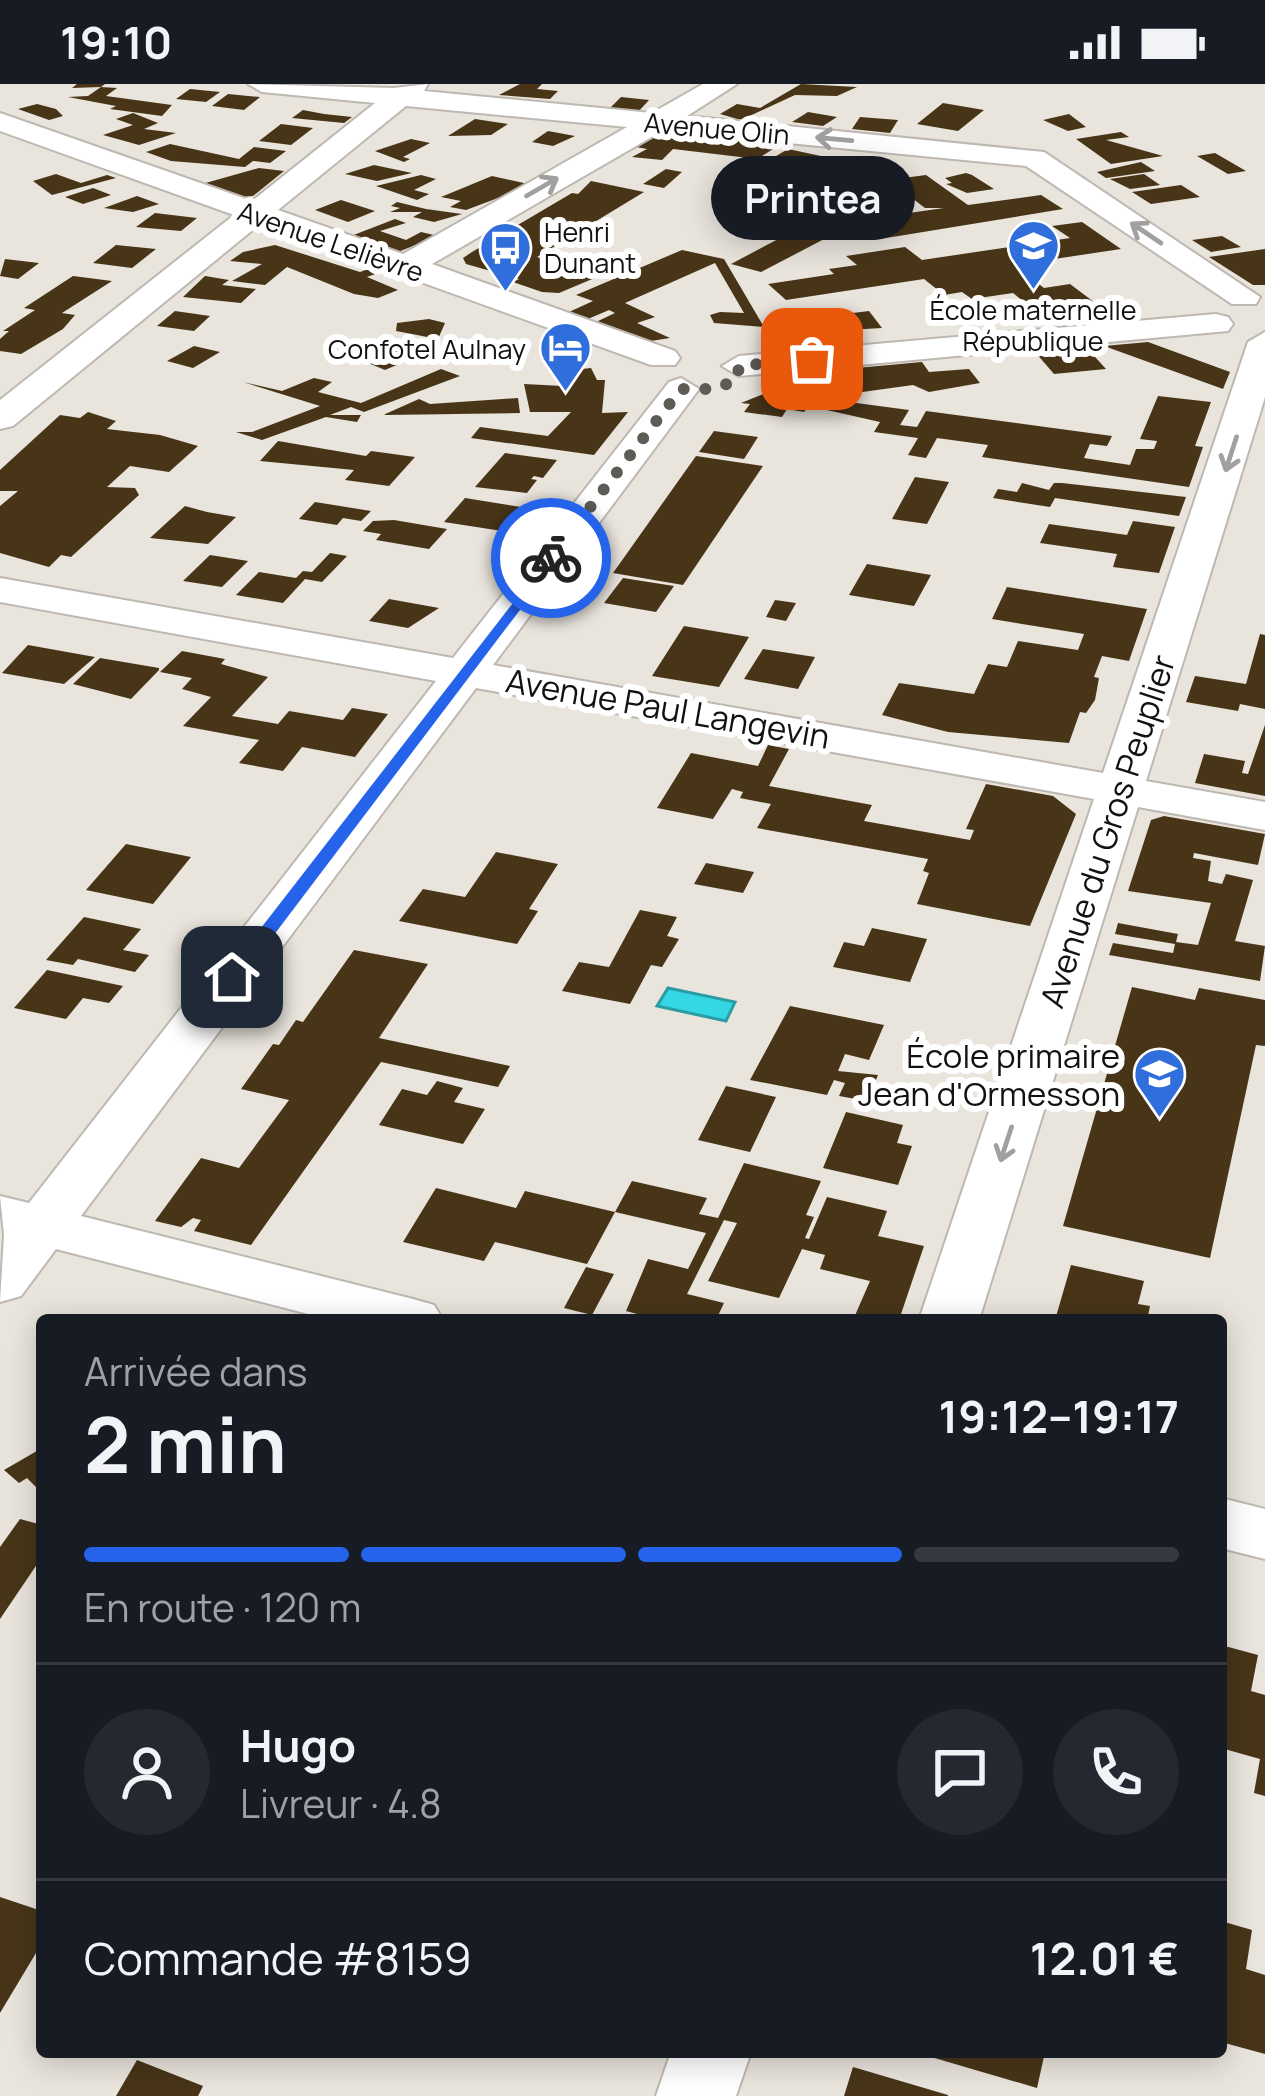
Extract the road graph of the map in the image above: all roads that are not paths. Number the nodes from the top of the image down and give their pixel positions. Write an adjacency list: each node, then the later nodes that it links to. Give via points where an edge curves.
1 (262, 84): 3 (street, Avenue Olin)
2 (723, 84): 4 (street)
3 (408, 91): 4 (street, Avenue Olin); 6 (street)
4 (656, 122): 7 (street, one-way to 4); 8 (street, Avenue Olin, one-way to 4, via 1034,158)
5 (3, 124): 6 (street, Avenue Lelièvre)
6 (254, 215): 7 (street, Avenue Lelièvre); 12 (street)
7 (404, 267): 11 (street, Avenue Lelièvre)
8 (1254, 296): 9 (street, via 1219,304)
9 (1216, 323): 10 (street); 11 (street, Avenue Lelièvre, via 739,366 700,353)
10 (1265, 342): 15 (street, Avenue du Gros Peuplier, one-way to 15)
11 (672, 374): 14 (street)
12 (0, 418)
13 (0, 590): 14 (street, Avenue Paul Langevin)
14 (466, 671): 15 (street, Avenue Paul Langevin); 17 (street)
15 (1119, 790): 16 (street, Avenue Paul Langevin); 20 (street, Avenue du Gros Peuplier, one-way to 20)
16 (1265, 816)
17 (21, 1221): 18 (street); 19 (street)
18 (0, 1282)
19 (389, 1314)
20 (951, 1314)
21 (1227, 1524): 22 (street)
22 (1265, 1534)
23 (709, 2058): 24 (street)
24 (696, 2096)

